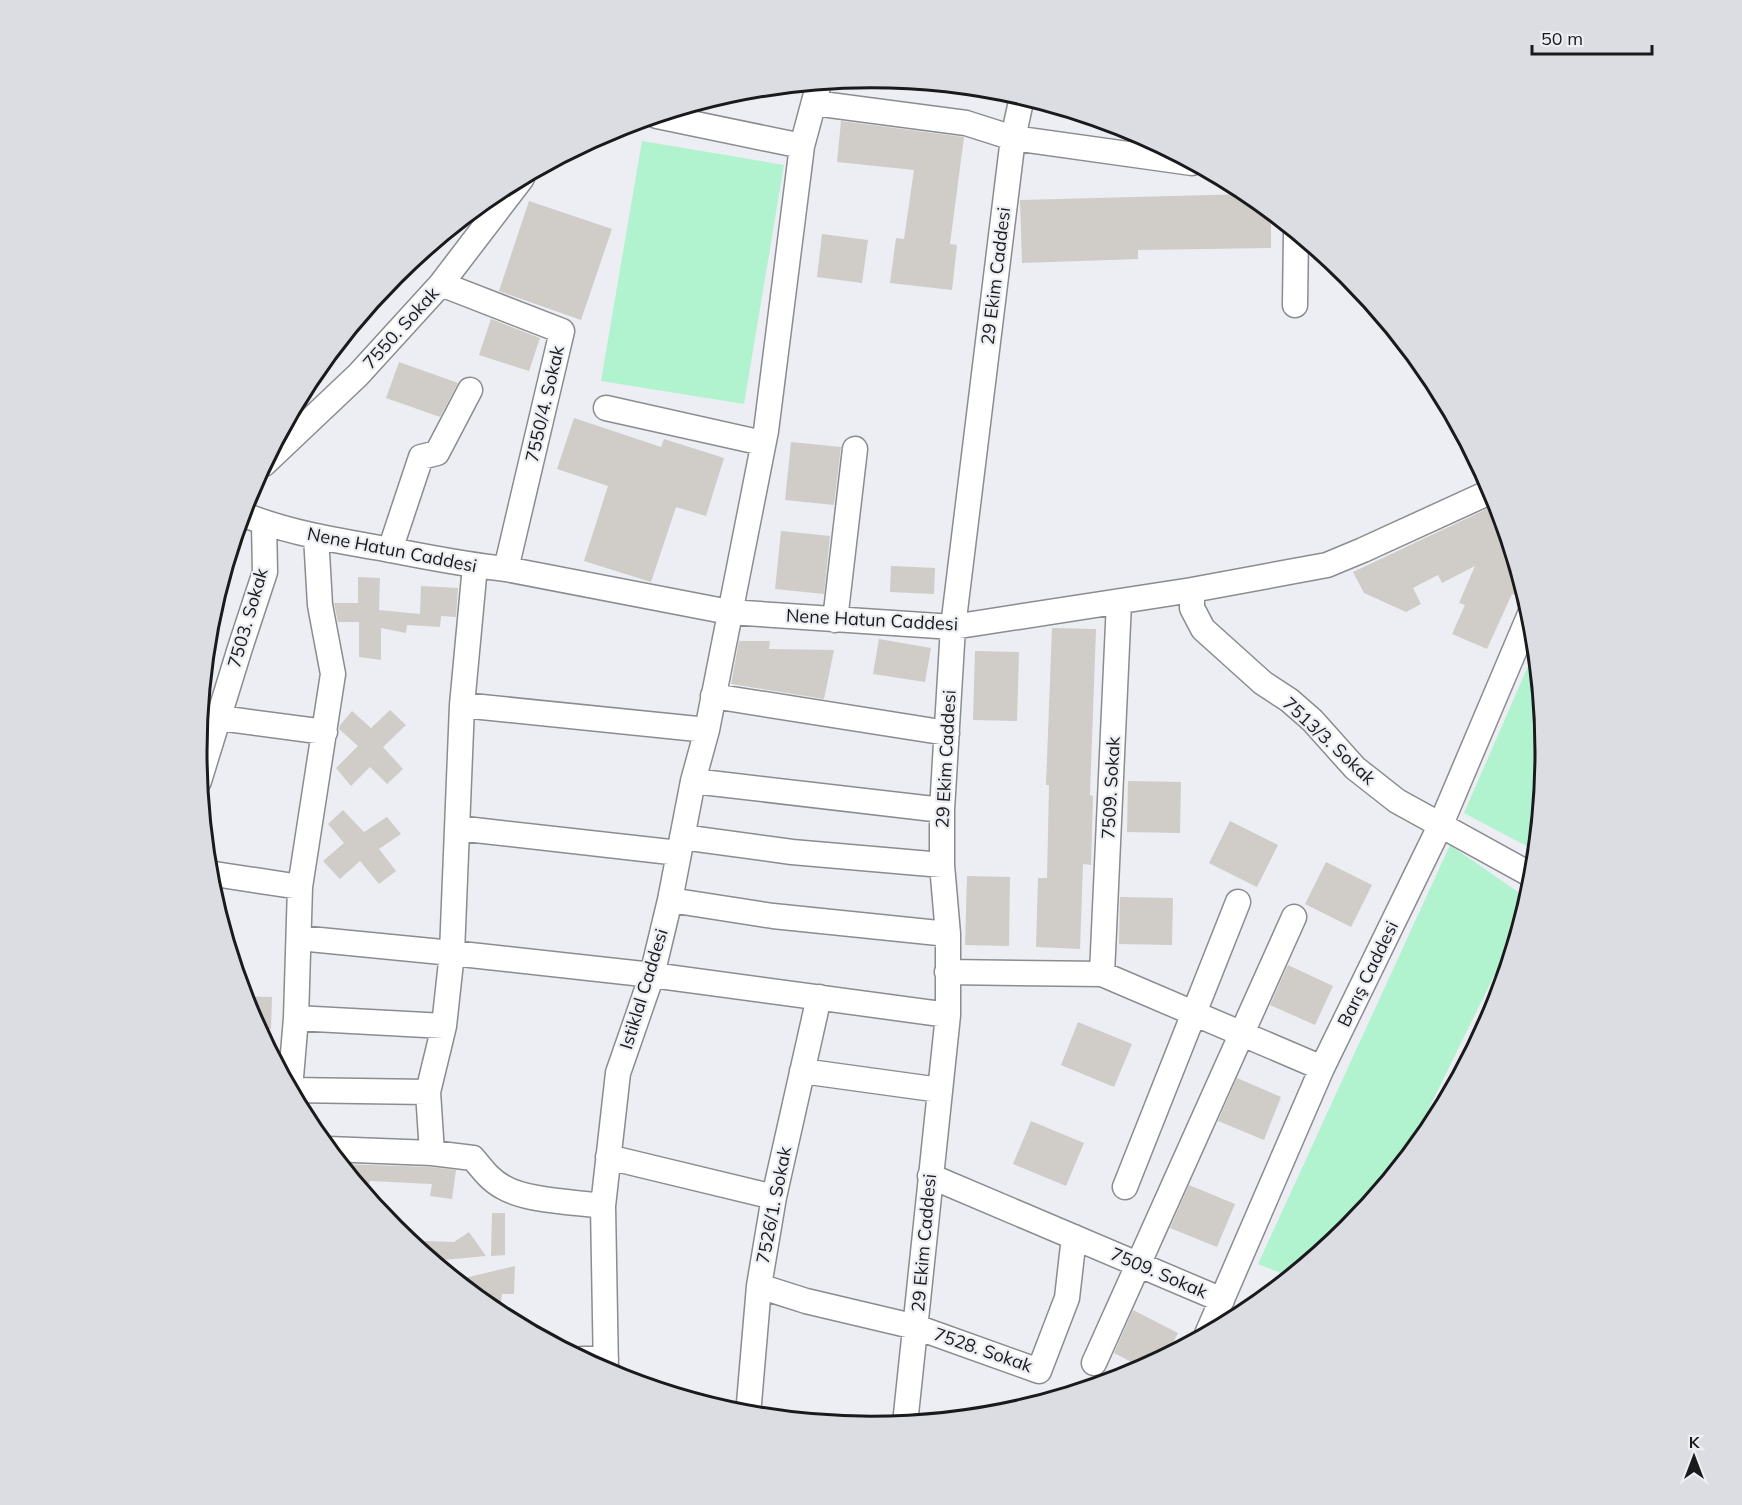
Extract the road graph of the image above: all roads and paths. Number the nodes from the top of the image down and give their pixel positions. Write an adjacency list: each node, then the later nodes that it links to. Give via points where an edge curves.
1 (817, 93): 4 (street, via 966,123); 5 (street, Istiklal Caddesi)
2 (1020, 106): 4 (street, 29 Ekim Caddesi)
3 (673, 119): 5 (street)
4 (1013, 138): 6 (street); 27 (street, 29 Ekim Caddesi)
5 (802, 146): 13 (street, Istiklal Caddesi)
6 (1171, 160)
7 (508, 196): 9 (street, 7550. Sokak)
8 (1296, 243): 10 (street)
9 (441, 284): 14 (street, 7550. Sokak, via 358,375); 22 (street, 7550/4. Sokak, via 562,331)
10 (1295, 305)
11 (470, 390): 20 (street, via 436,453 421,458)
12 (606, 408): 13 (street)
13 (763, 443): 25 (street, Istiklal Caddesi)
14 (281, 448)
15 (855, 450): 26 (street)
16 (1481, 491): 23 (street, Nene Hatun Caddesi, via 1327,565)
17 (250, 517): 18 (street, Nene Hatun Caddesi)
18 (264, 523): 19 (street, Nene Hatun Caddesi); 31 (street, 7503. Sokak, via 265,572)
19 (316, 536): 20 (street, Nene Hatun Caddesi); 33 (street, via 320,605 333,674)
20 (390, 550): 21 (street, Nene Hatun Caddesi)
21 (475, 566): 22 (street, Nene Hatun Caddesi); 30 (street)
22 (506, 569): 25 (street, Nene Hatun Caddesi)
23 (1192, 590): 24 (street, Nene Hatun Caddesi); 38 (street, 7513/3. Sokak, via 1192,608 1203,629 1263,683 1312,720 1354,768 1397,801)
24 (1119, 602): 27 (street, Nene Hatun Caddesi); 52 (street, 7509. Sokak)
25 (729, 612): 26 (street, Nene Hatun Caddesi); 29 (street, Istiklal Caddesi)
26 (835, 620): 27 (street, Nene Hatun Caddesi)
27 (952, 627): 34 (street, 29 Ekim Caddesi)
28 (1523, 630): 38 (street, Barış Caddesi)
29 (712, 696): 32 (street, Istiklal Caddesi); 34 (street)
30 (462, 705): 32 (street); 39 (street)
31 (220, 718): 33 (street); 35 (street, 7503. Sokak)
32 (707, 730): 36 (street, Istiklal Caddesi)
33 (325, 732): 44 (street)
34 (946, 733): 37 (street, 29 Ekim Caddesi)
35 (207, 757)
36 (693, 781): 37 (street); 40 (street, Istiklal Caddesi)
37 (942, 810): 41 (street, 29 Ekim Caddesi)
38 (1441, 824): 42 (street, 7513/3. Sokak); 60 (street, Barış Caddesi)
39 (457, 828): 40 (street); 50 (street)
40 (681, 845): 41 (street); 45 (street, Istiklal Caddesi)
41 (942, 865): 48 (street, 29 Ekim Caddesi)
42 (1524, 871)
43 (219, 875): 44 (street)
44 (300, 887): 49 (street)
45 (670, 900): 48 (street, via 773,916); 53 (street, Istiklal Caddesi)
46 (1238, 902): 55 (street)
47 (1294, 917): 59 (street)
48 (948, 934): 51 (street, 29 Ekim Caddesi)
49 (299, 938): 50 (street); 57 (street)
50 (452, 953): 53 (street); 58 (street)
51 (947, 972): 52 (street); 56 (street, 29 Ekim Caddesi)
52 (1102, 974): 55 (street)
53 (652, 975): 54 (street); 68 (street, Istiklal Caddesi, via 618,1073)
54 (819, 997): 56 (street); 61 (street, 7526/1. Sokak)
55 (1195, 1014): 59 (street); 70 (street)
56 (948, 1015): 64 (street, 29 Ekim Caddesi)
57 (296, 1018): 58 (street); 62 (street)
58 (444, 1026): 65 (street)
59 (1240, 1033): 60 (street); 74 (street)
60 (1322, 1068): 76 (street, Barış Caddesi)
61 (802, 1071): 64 (street); 71 (street, 7526/1. Sokak)
62 (291, 1075)
63 (300, 1090): 65 (street)
64 (940, 1090): 69 (street, 29 Ekim Caddesi)
65 (428, 1092): 67 (street)
66 (339, 1149): 67 (street)
67 (432, 1153): 72 (street, via 473,1158 490,1178 520,1195)
68 (608, 1157): 71 (street); 72 (street, Istiklal Caddesi)
69 (930, 1176): 73 (street, 7509. Sokak); 78 (street, 29 Ekim Caddesi)
70 (1125, 1187)
71 (774, 1197): 75 (street, 7526/1. Sokak)
72 (603, 1206): 79 (street, Istiklal Caddesi)
73 (1074, 1237): 74 (street, 7509. Sokak); 78 (street, 7528. Sokak, via 1067,1298 1039,1371)
74 (1139, 1265): 76 (street, 7509. Sokak); 80 (street)
75 (759, 1286): 78 (street, 7528. Sokak, via 806,1302); 81 (street, 7526/1. Sokak)
76 (1222, 1300): 77 (street, Barış Caddesi)
77 (1212, 1322)
78 (916, 1327): 82 (street, 29 Ekim Caddesi)
79 (598, 1358)
80 (1094, 1363)
81 (749, 1405)
82 (906, 1415)

